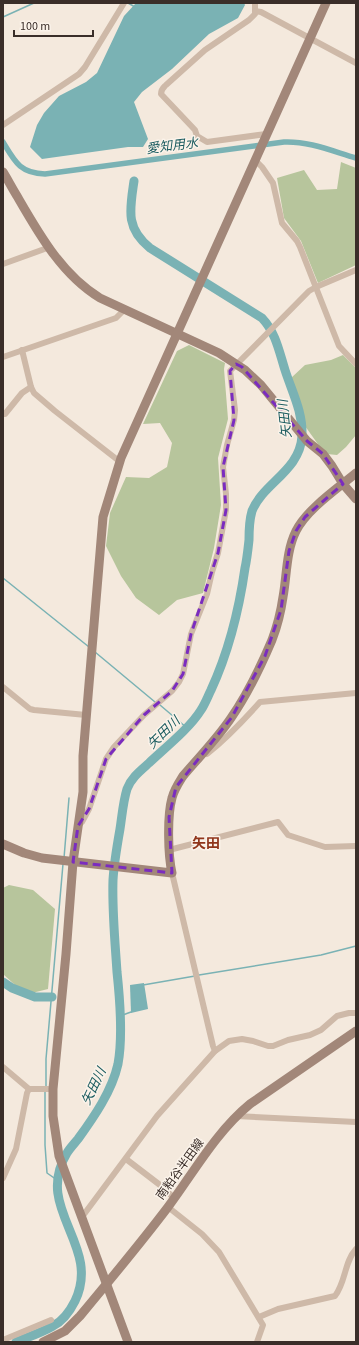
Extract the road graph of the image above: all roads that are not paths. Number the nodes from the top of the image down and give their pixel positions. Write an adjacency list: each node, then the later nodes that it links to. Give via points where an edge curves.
1 (255, 3): 4 (street)
2 (326, 3): 5 (street)
3 (123, 4): 7 (street, via 85,67)
4 (255, 11): 5 (street); 8 (street, via 249,20 199,55 166,85 161,94 195,130 197,136 207,142)
5 (310, 38): 6 (street); 8 (street)
6 (356, 63)
7 (3, 125)
8 (265, 137): 9 (street)
9 (257, 156): 14 (street, via 273,183 282,223 296,241); 16 (street)
10 (4, 174): 11 (street)
11 (50, 247): 12 (street); 15 (street, via 65,269 81,285)
12 (3, 264)
13 (356, 270): 14 (street)
14 (316, 287): 19 (street, via 339,346); 30 (street, via 230,370 235,410 223,467 226,510 218,553 207,594 190,639 183,674 172,691 144,714 114,747 106,759 89,810)
15 (124, 310): 16 (street); 17 (street, via 116,318)
16 (177, 333): 22 (street); 24 (street, via 242,367 261,385 307,441 323,454)
17 (22, 350): 18 (street); 20 (street)
18 (3, 357)
19 (356, 364)
20 (31, 387): 21 (street); 22 (street, via 42,400)
21 (3, 414)
22 (120, 461): 28 (street, via 103,517)
23 (356, 473): 24 (street)
24 (343, 484): 25 (street); 29 (street, via 313,509 296,531 289,551 284,596 272,639 241,702)
25 (356, 500)
26 (3, 687): 28 (street, via 30,709)
27 (356, 693): 29 (street, via 260,702 228,736 205,755)
28 (86, 715): 30 (street, via 82,756 83,792)
29 (202, 754): 33 (street, via 183,776 171,800)
30 (78, 826): 34 (street)
31 (3, 844): 34 (street, via 42,858)
32 (356, 846): 33 (street, via 325,847 288,835 278,822)
33 (169, 850): 35 (street)
34 (73, 862): 35 (street); 41 (street)
35 (172, 872): 38 (street)
36 (356, 1013): 38 (street, via 337,1016 321,1030 273,1046 242,1039 229,1041)
37 (356, 1031): 42 (street, 南粕谷半田線)
38 (215, 1051): 44 (street, via 157,1116)
39 (3, 1067): 40 (street)
40 (30, 1089): 41 (street); 45 (street, via 16,1149)
41 (53, 1089): 48 (street, via 52,1116 59,1156)
42 (236, 1116): 43 (street); 46 (street, 南粕谷半田線, via 224,1128)
43 (356, 1122)
44 (126, 1159): 46 (street, via 160,1184); 48 (street)
45 (3, 1178)
46 (174, 1198): 47 (street, 南粕谷半田線)
47 (168, 1207): 50 (street, 南粕谷半田線); 51 (street, via 202,1234 219,1252)
48 (82, 1217): 50 (street)
49 (356, 1249): 51 (street, via 340,1290 335,1296 278,1309)
50 (106, 1284): 54 (street, 南粕谷半田線, via 65,1331); 55 (street)
51 (259, 1317): 56 (street, via 263,1325)
52 (51, 1320): 53 (street)
53 (3, 1340)
54 (44, 1342)
55 (128, 1342)
56 (257, 1342)

